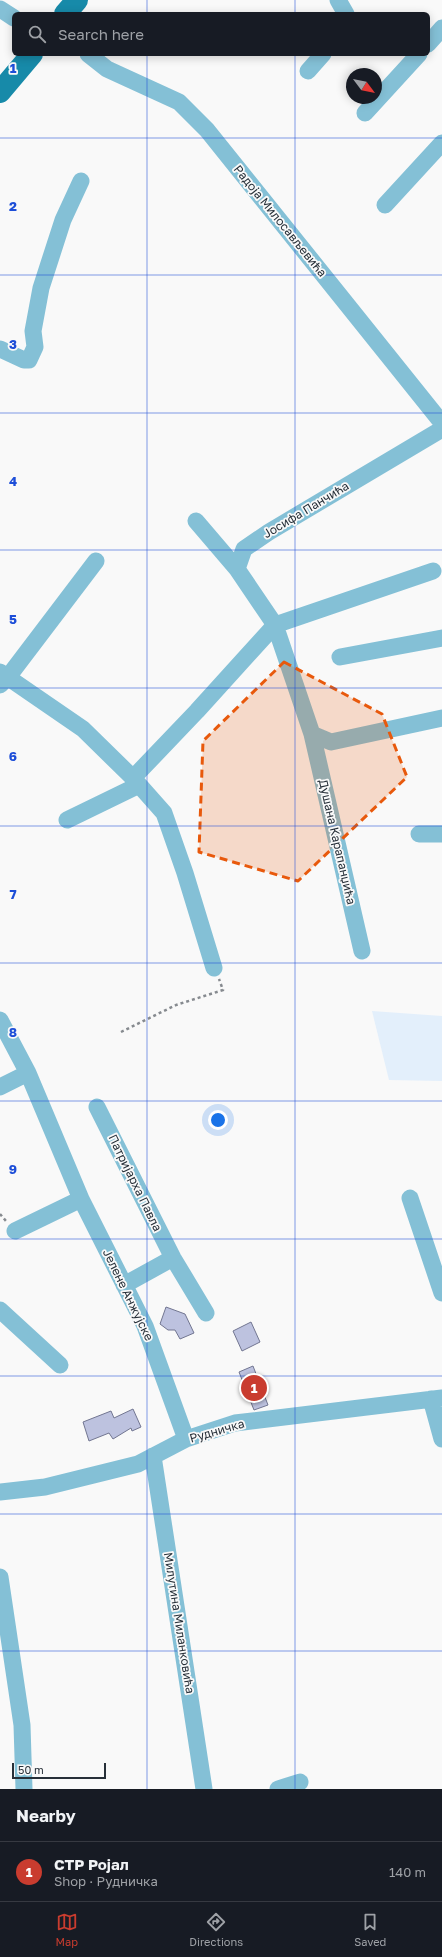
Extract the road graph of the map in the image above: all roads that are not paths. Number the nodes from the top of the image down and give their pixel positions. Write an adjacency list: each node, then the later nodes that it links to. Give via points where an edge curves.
1 (77, 0): 4 (main road)
2 (338, 0): 5 (street)
3 (0, 9): 6 (street)
4 (67, 12)
5 (345, 12)
6 (12, 17)
7 (442, 28): 8 (street)
8 (430, 42)
9 (30, 56): 14 (main road)
10 (91, 56): 20 (street, Радоја Милосављевића, via 107,69 179,102 207,130)
11 (321, 56): 13 (street)
12 (417, 56): 15 (street)
13 (308, 71)
14 (0, 92)
15 (365, 113)
16 (442, 143): 18 (street)
17 (81, 181): 19 (street, via 63,220 41,288 33,331 35,347 29,360)
18 (385, 205)
19 (0, 349)
20 (442, 423)
21 (442, 429): 24 (street, Јосифа Панчића, via 262,536 244,550)
22 (196, 521): 24 (street)
23 (96, 560): 29 (street)
24 (238, 570): 26 (street, Душана Карапанџића)
25 (433, 571): 26 (street)
26 (275, 624): 31 (street, Душана Карапанџића); 32 (street)
27 (442, 638): 28 (street)
28 (340, 657)
29 (3, 678): 32 (street, via 83,729)
30 (442, 718): 31 (street, via 331,742)
31 (312, 734): 36 (street, Душана Карапанџића)
32 (136, 782): 33 (street); 37 (street, via 164,813)
33 (67, 820)
34 (419, 834): 35 (street)
35 (442, 834)
36 (362, 951)
37 (214, 968)
38 (0, 1020): 39 (street, Јелене Анжујске)
39 (28, 1073): 40 (street); 43 (street, Јелене Анжујске)
40 (0, 1087)
41 (97, 1107): 45 (street, Патријарха Павла)
42 (410, 1198): 47 (street)
43 (81, 1199): 44 (street); 46 (street, Јелене Анжујске)
44 (15, 1232)
45 (173, 1258): 46 (street); 49 (street, Патријарха Павла)
46 (124, 1285): 52 (street, Јелене Анжујске, via 145,1326)
47 (442, 1293)
48 (0, 1310): 50 (street)
49 (206, 1313)
50 (60, 1365)
51 (437, 1398): 52 (street, Рудничка, via 235,1423); 53 (street)
52 (186, 1439): 54 (street, Рудничка)
53 (442, 1439)
54 (153, 1456): 55 (street, Рудничка, via 138,1464 45,1487); 59 (street, Милутина Миланковића)
55 (0, 1492)
56 (0, 1577): 58 (street, via 22,1725)
57 (300, 1782): 60 (street)
58 (24, 1789)
59 (204, 1789)
60 (278, 1789)

